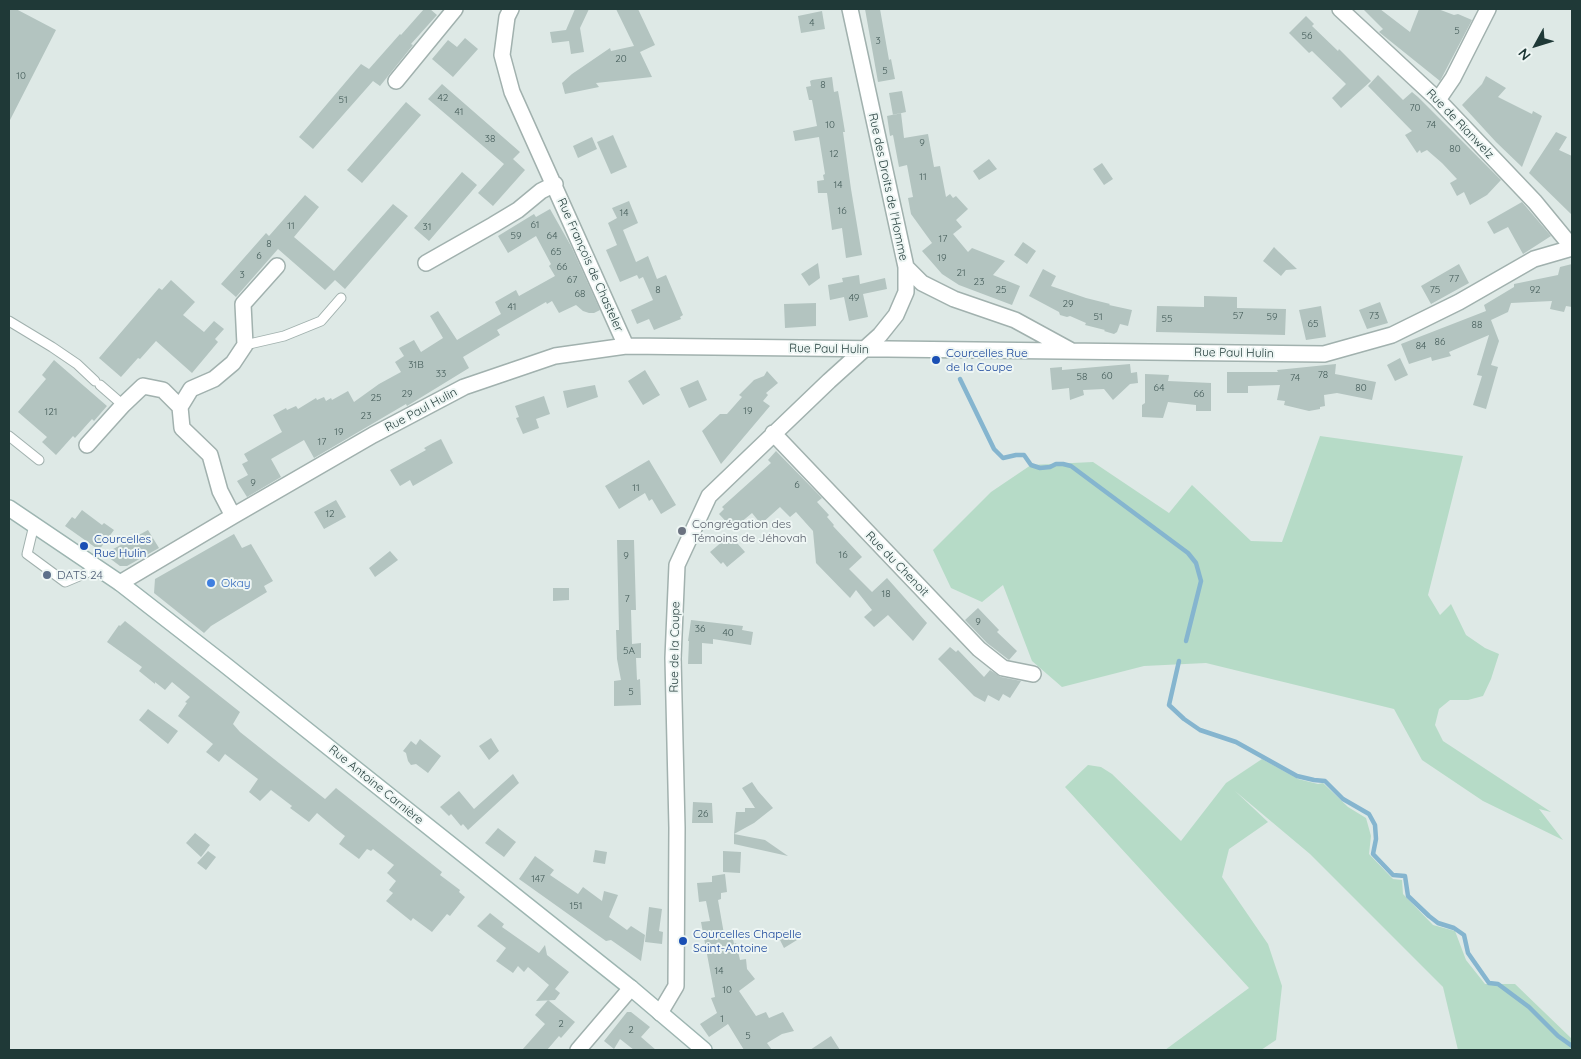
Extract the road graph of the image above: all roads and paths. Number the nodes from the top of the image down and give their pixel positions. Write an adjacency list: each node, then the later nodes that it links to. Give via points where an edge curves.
1 (456, 9): 6 (street)
2 (850, 9): 12 (street, Rue des Droits de l'Homme)
3 (1340, 9): 7 (street, Rue de Rianwelz)
4 (1488, 9): 7 (street, via 1453,78)
5 (505, 11): 8 (street, Rue François de Chasteler, via 502,55 512,92)
6 (396, 81)
7 (1438, 100): 9 (street, Rue de Rianwelz, via 1535,202)
8 (555, 184): 10 (street, Rue François de Chasteler, via 518,210); 16 (street, Rue François de Chasteler)
9 (1572, 248): 18 (street, Rue Paul Hulin, via 1534,259 1459,302 1392,335 1324,354)
10 (426, 263)
11 (277, 266): 15 (street, via 243,304)
12 (906, 267): 17 (street, Rue de la Coupe, via 906,292 896,315); 18 (street, Rue des Droits de l'Homme, via 922,283 954,299 1015,320)
13 (341, 298): 15 (lane, via 321,321 284,336)
14 (9, 321): 19 (lane, via 77,364)
15 (246, 346): 20 (street, via 233,363 214,379 191,389)
16 (626, 346): 17 (street, Rue Paul Hulin); 26 (street, Rue Paul Hulin, via 554,356 464,387)
17 (863, 349): 18 (street, Rue Paul Hulin); 21 (street, Rue de la Coupe)
18 (1074, 351)
19 (123, 405): 20 (street, via 143,386 163,390); 23 (street)
20 (180, 407): 26 (street, via 182,428 210,455 220,491)
21 (773, 433): 30 (street, Rue du Chenoit, via 978,650 1003,668); 32 (street, Rue de la Coupe, via 709,496 677,565 673,658 676,986)
22 (9, 436): 24 (lane)
23 (87, 445)
24 (39, 460)
25 (9, 508): 27 (street, Rue Antoine Carnière)
26 (233, 516): 29 (street, Rue Paul Hulin)
27 (34, 525): 28 (street, Rue Antoine Carnière); 28 (lane, via 27,554 65,582)
28 (98, 568): 29 (street, Rue Antoine Carnière)
29 (120, 583): 31 (street, Rue Antoine Carnière)
30 (1033, 674)
31 (631, 988): 32 (street, Rue Antoine Carnière); 33 (street)
32 (660, 1013): 34 (street, Rue Antoine Carnière)
33 (578, 1050)
34 (704, 1050)

